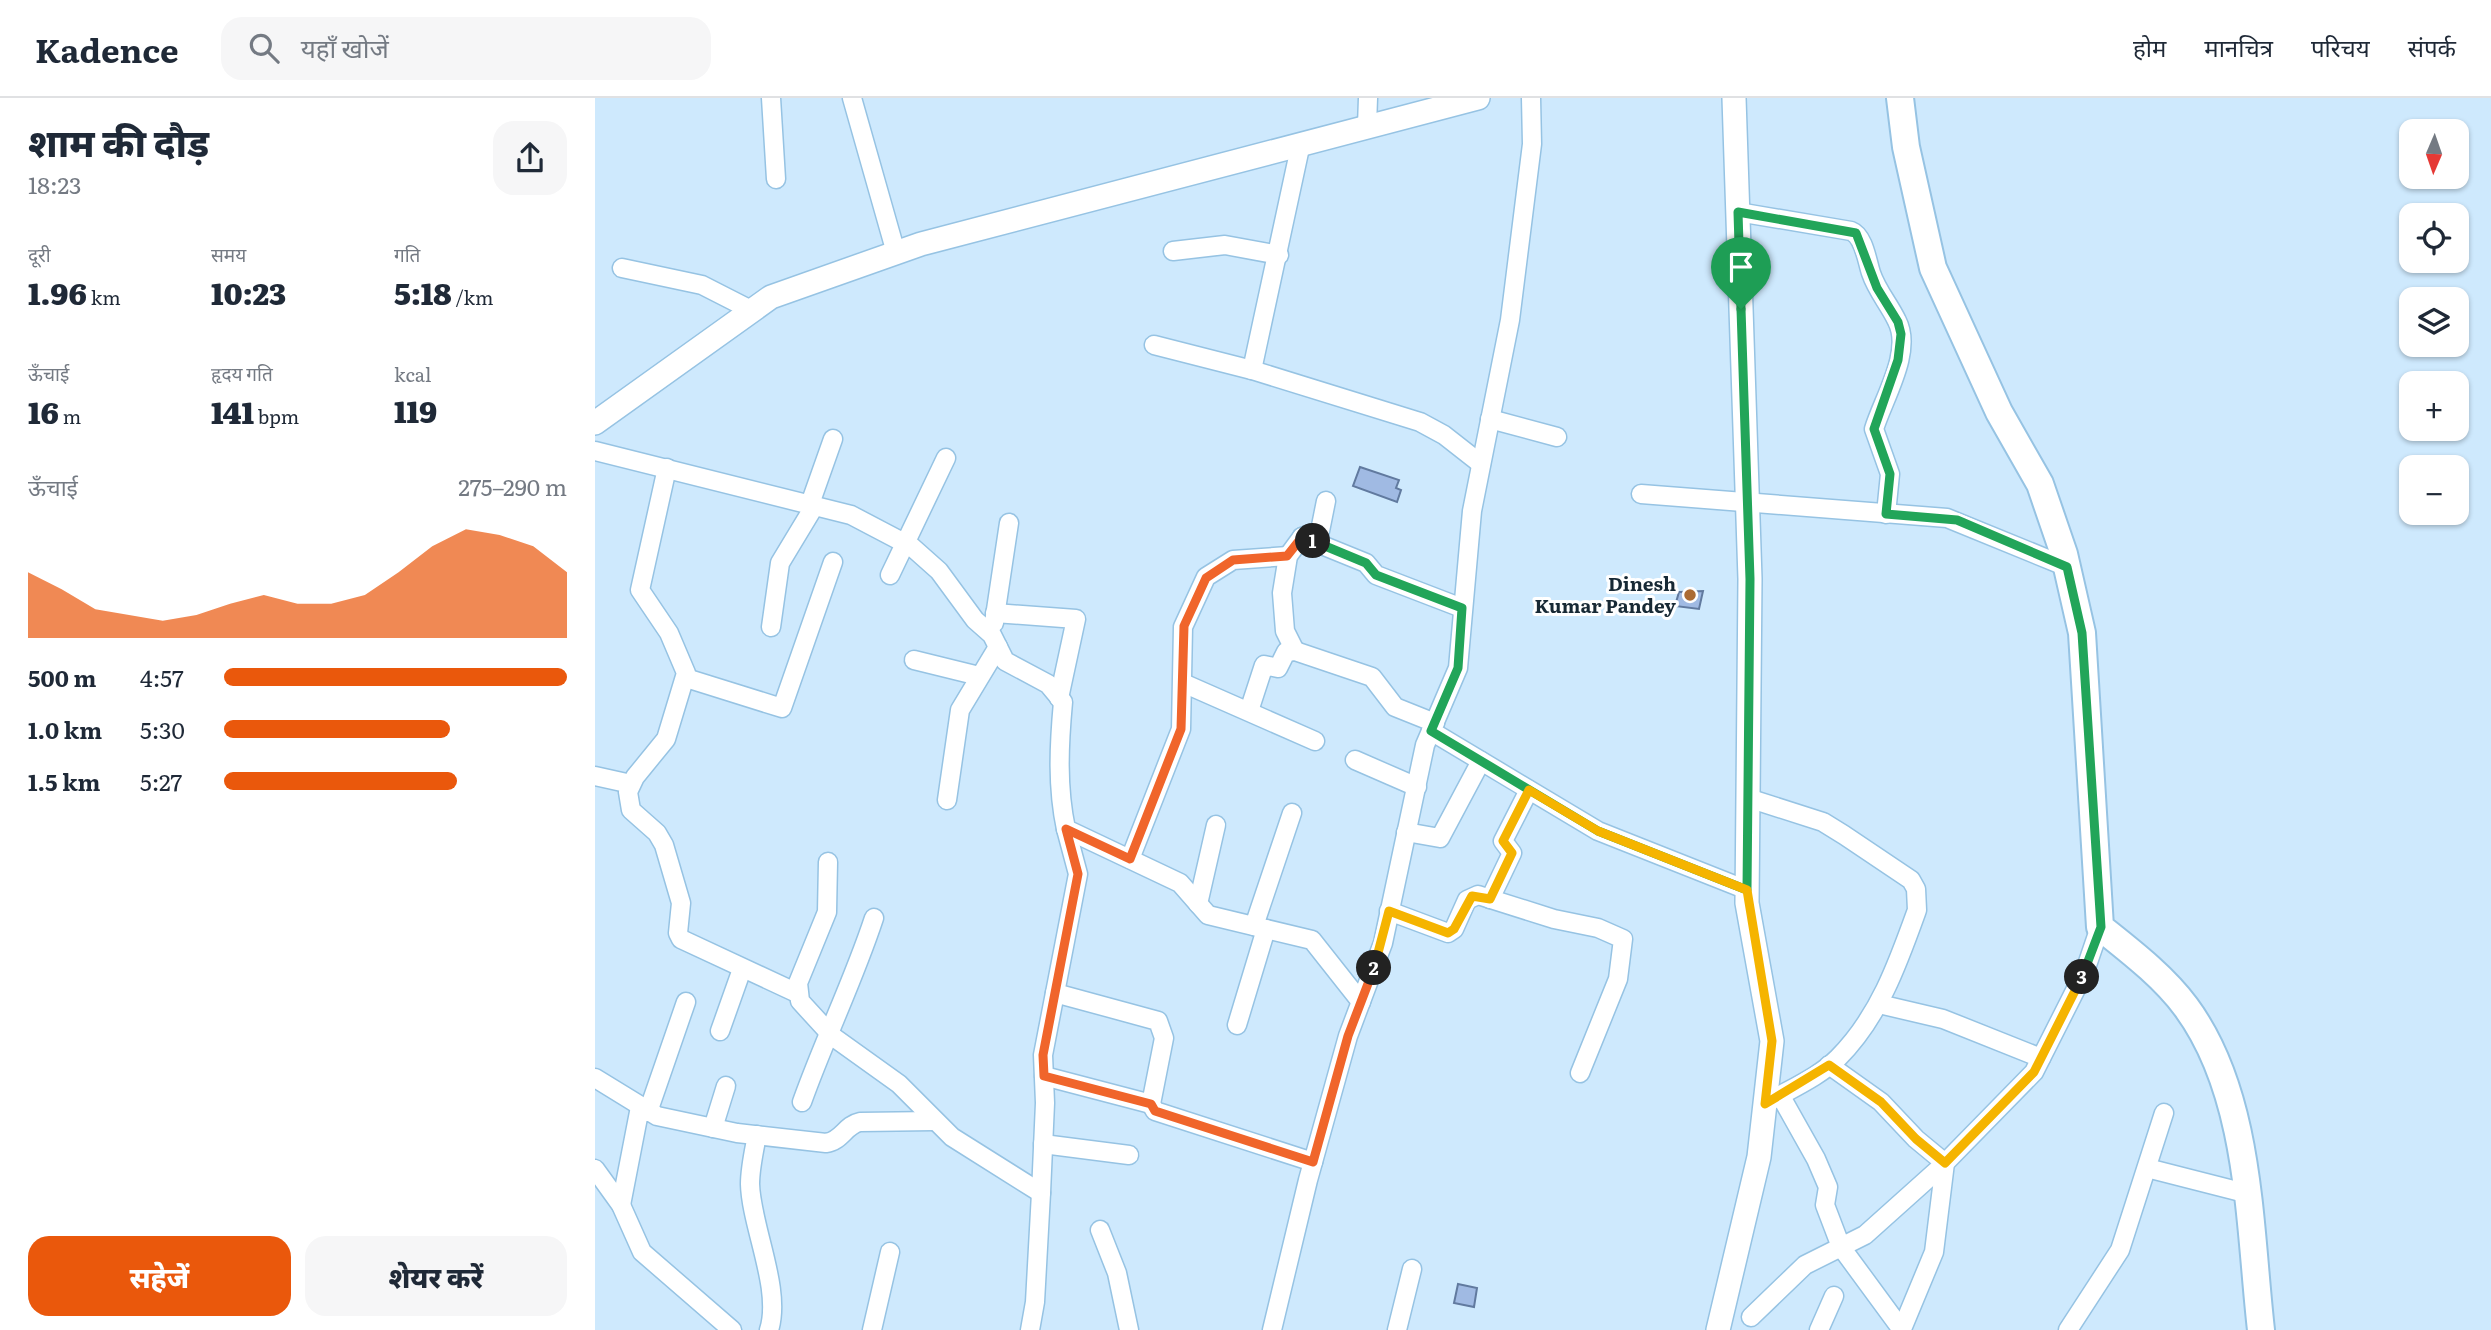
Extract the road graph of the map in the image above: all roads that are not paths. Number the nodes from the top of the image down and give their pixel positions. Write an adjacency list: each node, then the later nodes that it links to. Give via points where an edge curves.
1 (771, 98): 10 (street)
2 (852, 98): 13 (street)
3 (1368, 98): 8 (street)
4 (1478, 98): 8 (street)
5 (1531, 98): 19 (street, via 1530,157 1510,320)
6 (1734, 98): 11 (street)
7 (1900, 98): 37 (main road, via 1933,268 1999,412 2040,484)
8 (1367, 126): 9 (street)
9 (1301, 143): 13 (street); 14 (street)
10 (776, 180)
11 (1738, 212): 29 (street); 31 (street, via 1851,231 1859,237 1877,288 1901,334 1898,360 1874,429 1890,474)
12 (1173, 251): 14 (street, via 1225,245)
13 (896, 253): 16 (street, via 771,297)
14 (1279, 255): 18 (street)
15 (622, 268): 16 (street, via 702,285)
16 (753, 311): 20 (street)
17 (1154, 345): 18 (street)
18 (1252, 370): 25 (street, via 1420,422)
19 (1490, 419): 21 (street); 25 (street)
20 (595, 423)
21 (1557, 437)
22 (833, 439): 30 (street)
23 (595, 451): 26 (street)
24 (946, 458): 34 (street)
25 (1481, 464): 39 (street)
26 (667, 468): 30 (street); 46 (street, via 640,590 669,632)
27 (1641, 494): 29 (street)
28 (1326, 501): 33 (street, via 1321,529)
29 (1748, 502): 31 (street); 58 (street)
30 (812, 504): 34 (street, via 851,515); 41 (street, via 780,563)
31 (1886, 514): 37 (street, via 1957,520)
32 (1009, 523): 40 (street)
33 (1302, 537): 35 (street); 39 (street, via 1366,563 1376,575)
34 (904, 543): 38 (street); 42 (street, via 939,571)
35 (1287, 556): 43 (street, via 1282,593 1285,631); 47 (street, via 1233,560 1210,573 1185,621)
36 (833, 562): 46 (street, via 782,708)
37 (2067, 567): 72 (main road, via 2082,633)
38 (890, 575)
39 (1462, 608): 50 (street, via 1458,668)
40 (995, 612): 42 (street); 48 (street, via 1076,619)
41 (771, 627)
42 (995, 641): 45 (street); 48 (street, via 1005,661 1048,684)
43 (1295, 651): 49 (street, via 1286,652 1278,668 1264,665); 50 (street, via 1372,677 1395,707)
44 (914, 660): 45 (street)
45 (978, 676): 59 (street, via 958,715)
46 (686, 678): 55 (street, via 666,739)
47 (1183, 683): 49 (street); 64 (street, via 1181,729)
48 (1059, 698): 62 (street, via 1063,702 1060,800)
49 (1249, 711): 51 (street)
50 (1433, 727): 53 (street); 56 (street)
51 (1315, 741)
52 (1355, 760): 56 (street)
53 (1481, 761): 57 (street); 63 (street, via 1440,838)
54 (595, 776): 55 (street)
55 (631, 784): 73 (street, via 631,810 664,845 681,903 681,939)
56 (1417, 787): 63 (street)
57 (1529, 790): 66 (street, via 1598,831); 67 (street, via 1503,841 1512,853)
58 (1748, 798): 66 (street); 78 (street, via 1823,822 1911,880 1917,910)
59 (947, 800)
60 (1292, 813): 71 (street)
61 (1216, 825): 68 (street)
62 (1066, 829): 64 (street); 75 (street, via 1078,874)
63 (1406, 832): 69 (street)
64 (1130, 859): 68 (street, via 1180,883)
65 (828, 862): 74 (street, via 827,912)
66 (1747, 890): 88 (street, via 1772,1041)
67 (1490, 899): 69 (street, via 1472,896 1448,933); 84 (street, via 1623,939 1618,979)
68 (1198, 904): 71 (street, via 1208,915)
69 (1389, 911): 77 (street, via 1383,943)
70 (874, 918): 81 (street, via 854,979)
71 (1260, 927): 77 (street, via 1312,940); 79 (street)
72 (2101, 927): 82 (street, via 2085,971); 103 (main road, via 2186,1007 2215,1058 2235,1113)
73 (742, 969): 74 (street); 80 (street)
74 (797, 993): 81 (street)
75 (1055, 993): 85 (street, via 1043,1055); 90 (street, via 1159,1021 1164,1038)
76 (686, 1002): 91 (street)
77 (1361, 1002): 98 (street)
78 (1879, 1004): 82 (street, via 1944,1019); 83 (street)
79 (1237, 1026)
80 (720, 1031)
81 (827, 1031): 89 (street); 93 (street, via 899,1084)
82 (2041, 1058): 99 (street, via 2034,1072)
83 (1829, 1065): 88 (street); 99 (street, via 1881,1102)
84 (1580, 1073)
85 (1044, 1076): 90 (street); 96 (street)
86 (595, 1078): 91 (street)
87 (726, 1086): 94 (street)
88 (1773, 1099): 106 (street, via 1817,1159 1828,1187 1825,1205); 118 (street)
89 (801, 1102)
90 (1151, 1104): 98 (street, via 1155,1111)
91 (644, 1109): 94 (street); 104 (street)
92 (2164, 1113): 100 (street)
93 (934, 1121): 95 (street, via 854,1123 837,1140 826,1143); 102 (street, via 972,1151)
94 (713, 1128): 95 (street)
95 (757, 1135): 112 (street, via 750,1185 764,1248)
96 (1043, 1144): 97 (street); 102 (street)
97 (1129, 1155)
98 (1313, 1162): 116 (street)
99 (1945, 1163): 106 (street, via 1865,1235); 120 (street, via 1934,1252)
100 (2147, 1168): 103 (street); 121 (street, via 2120,1250)
101 (595, 1169): 104 (street)
102 (1041, 1193): 114 (street)
103 (2245, 1193): 122 (main road)
104 (621, 1205): 111 (street, via 642,1252)
105 (1100, 1230): 115 (street, via 1117,1273)
106 (1841, 1247): 110 (street, via 1805,1265); 120 (street)
107 (890, 1252): 113 (street)
108 (1412, 1269): 117 (street)
109 (1835, 1296): 119 (street)
110 (1751, 1317)
111 (731, 1330)
112 (769, 1330)
113 (872, 1330)
114 (1030, 1330)
115 (1129, 1330)
116 (1272, 1330)
117 (1397, 1330)
118 (1719, 1330)
119 (1819, 1330)
120 (1902, 1330)
121 (2068, 1330)
122 (2261, 1330)

